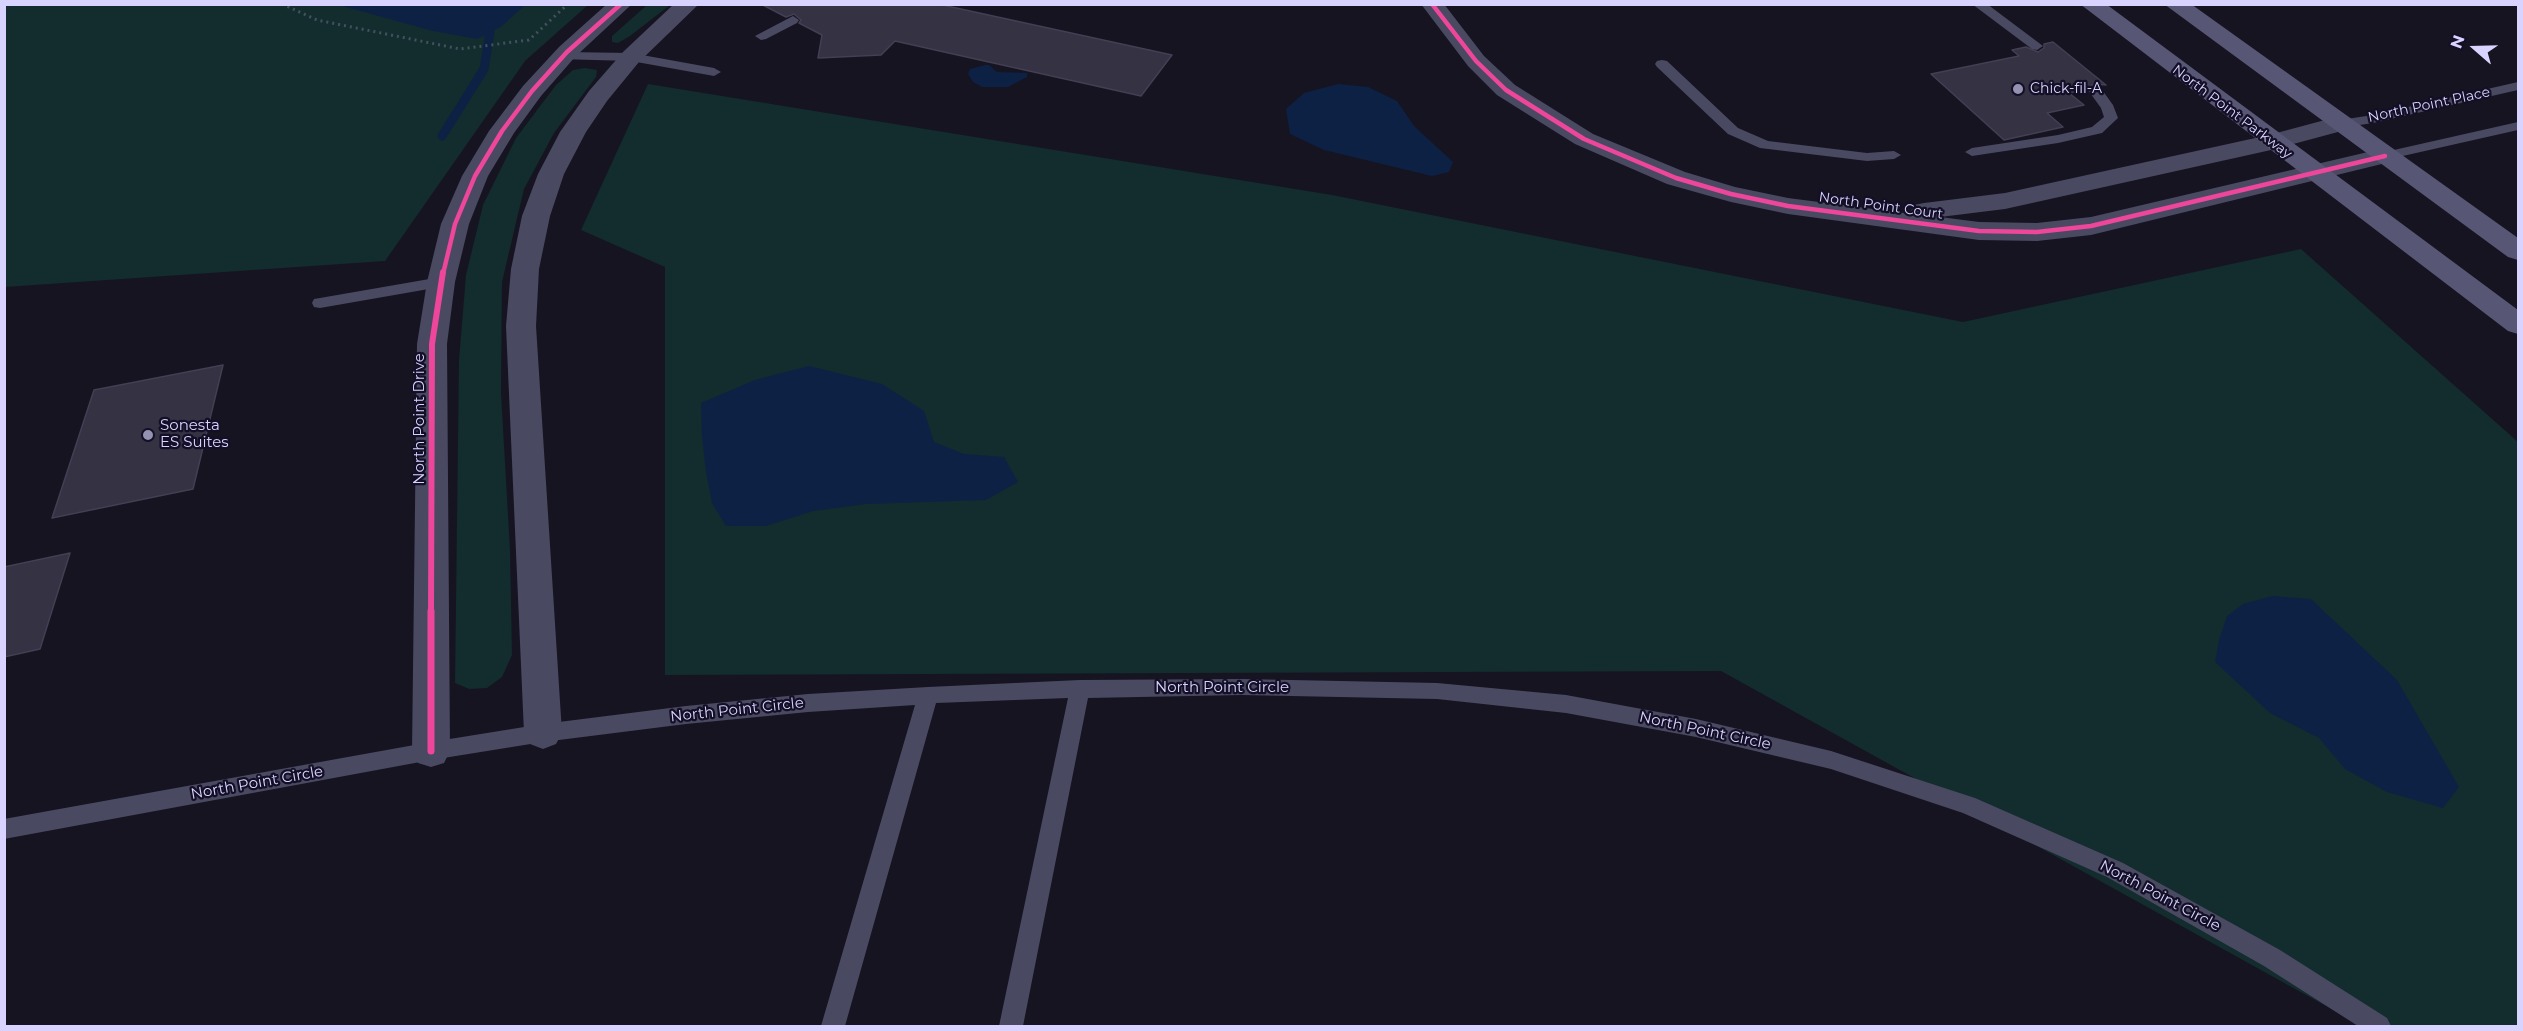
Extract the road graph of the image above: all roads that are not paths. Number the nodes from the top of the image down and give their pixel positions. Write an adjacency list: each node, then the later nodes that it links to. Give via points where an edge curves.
1 (621, 4): 10 (street, North Point Drive)
2 (688, 4): 11 (street)
3 (1432, 4): 23 (street, North Point Court, via 1476,61 1506,90 1584,139 1667,174 1731,194)
4 (1978, 4): 9 (lane)
5 (2091, 4): 18 (street, North Point Parkway)
6 (2175, 4): 16 (street)
7 (793, 20): 8 (lane)
8 (761, 36)
9 (2037, 45)
10 (563, 56): 11 (lane); 25 (street, North Point Drive, via 502,131 475,176 455,224)
11 (631, 57): 13 (lane); 30 (street, via 573,132 551,174 536,216 525,269 521,326)
12 (1662, 64): 20 (lane, via 1733,131 1766,145 1867,157)
13 (714, 72)
14 (2518, 86): 16 (lane, North Point Place)
15 (2095, 90): 19 (lane, via 2111,118 2097,130)
16 (2340, 124): 18 (street, North Point Court); 21 (street)
17 (2518, 126): 21 (lane)
18 (2271, 142): 22 (street, North Point Parkway); 23 (street, North Point Court, via 2005,201 1902,213)
19 (1972, 152)
20 (1894, 155)
21 (2385, 156): 22 (street, North Point Court); 24 (street)
22 (2315, 174): 23 (street, North Point Court, via 2091,226 2037,232 1979,231); 27 (street, North Point Parkway)
23 (1850, 214)
24 (2518, 251)
25 (441, 282): 26 (lane); 31 (street, North Point Drive, via 432,344)
26 (320, 303)
27 (2518, 324)
28 (1080, 688): 29 (lane, North Point Circle); 34 (lane); 35 (lane, North Point Circle, via 1449,692 1633,715 1809,755 1968,805 2095,861 2242,941)
29 (928, 694): 30 (lane, North Point Circle, via 697,714); 33 (lane)
30 (543, 733): 31 (lane, North Point Circle)
31 (431, 751): 32 (lane, North Point Circle)
32 (4, 829)
33 (833, 1026)
34 (1011, 1026)
35 (2379, 1026)

